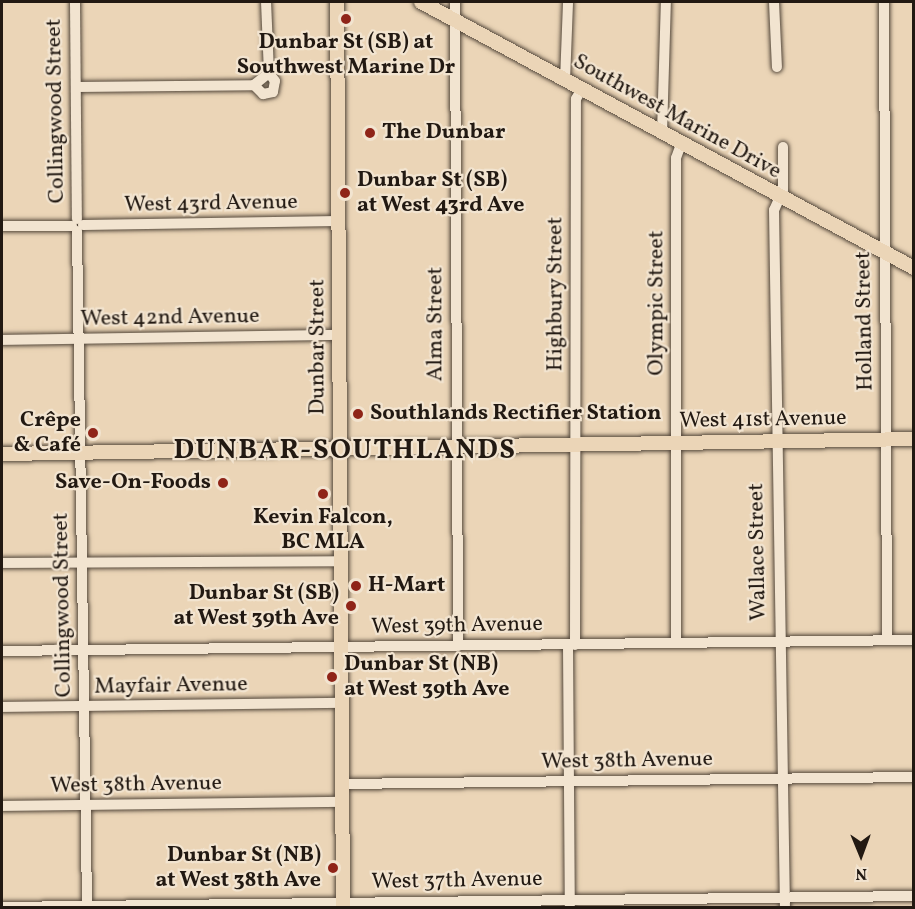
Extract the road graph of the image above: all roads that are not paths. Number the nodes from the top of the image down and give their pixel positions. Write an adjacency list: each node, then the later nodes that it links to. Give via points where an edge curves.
1 (75, 2): 15 (street, Collingwood Street)
2 (266, 2): 12 (street)
3 (337, 2): 21 (main road, Dunbar Street)
4 (420, 2): 10 (main road, Southwest Marine Drive)
5 (455, 2): 10 (street, Alma Street)
6 (568, 2): 13 (street)
7 (666, 2): 17 (street)
8 (774, 2): 11 (street)
9 (884, 2): 24 (street, Holland Street)
10 (455, 20): 13 (main road, Southwest Marine Drive); 34 (street, Alma Street)
11 (777, 68)
12 (269, 73): 14 (street); 14 (street, via 274,81 273,92 263,94)
13 (566, 81): 16 (main road, Southwest Marine Drive)
14 (254, 85): 15 (street)
15 (76, 87): 22 (street, Collingwood Street)
16 (581, 90): 17 (main road, Southwest Marine Drive); 33 (street, Highbury Street, via 576,99)
17 (662, 133): 18 (main road, Southwest Marine Drive)
18 (681, 144): 20 (main road, Southwest Marine Drive); 32 (street, Olympic Street, via 676,158)
19 (783, 147): 20 (street, Wallace Street)
20 (780, 197): 24 (main road, Southwest Marine Drive); 31 (street, Wallace Street, via 774,210)
21 (338, 221): 22 (street, West 43rd Avenue); 26 (main road, Dunbar Street)
22 (77, 225): 23 (street, West 43rd Avenue); 27 (street, Collingwood Street)
23 (2, 226)
24 (884, 252): 25 (main road, Southwest Marine Drive); 30 (street, Holland Street)
25 (914, 268)
26 (339, 335): 27 (street, West 42nd Avenue); 35 (main road, Dunbar Street)
27 (79, 339): 28 (street, West 42nd Avenue); 37 (street, Collingwood Street)
28 (2, 340)
29 (914, 439): 30 (main road, West 41st Avenue)
30 (886, 440): 31 (main road, West 41st Avenue); 41 (street, Holland Street)
31 (775, 441): 32 (main road, West 41st Avenue); 43 (street, Wallace Street)
32 (676, 442): 33 (main road, West 41st Avenue); 44 (street, Olympic Street)
33 (576, 444): 34 (main road, West 41st Avenue); 45 (street, Highbury Street)
34 (456, 446): 35 (main road, West 41st Avenue); 46 (street, Alma Street)
35 (339, 448): 37 (main road, West 41st Avenue); 38 (main road, Dunbar Street)
36 (2, 454): 37 (main road, West 41st Avenue)
37 (80, 454): 39 (street, Collingwood Street)
38 (339, 561): 39 (street); 47 (main road, Dunbar Street)
39 (83, 562): 40 (street); 48 (street, Collingwood Street)
40 (2, 563)
41 (887, 640): 42 (street, West 39th Avenue); 43 (street, West 39th Avenue)
42 (914, 640)
43 (780, 642): 44 (street, West 39th Avenue); 54 (street, Wallace Street)
44 (676, 643): 45 (street, West 39th Avenue)
45 (571, 645): 46 (street, West 39th Avenue); 55 (street, Highbury Street)
46 (458, 646): 47 (street, West 39th Avenue)
47 (340, 647): 48 (street, West 39th Avenue); 50 (main road, Dunbar Street)
48 (84, 650): 49 (street, West 39th Avenue); 52 (street, Collingwood Street)
49 (2, 651)
50 (341, 703): 52 (street, Mayfair Avenue); 56 (main road, Dunbar Street)
51 (2, 707): 52 (street, Mayfair Avenue)
52 (84, 707): 59 (street, Collingwood Street)
53 (914, 777): 54 (street, West 38th Avenue)
54 (784, 778): 55 (street, West 38th Avenue); 61 (street, Wallace Street)
55 (567, 781): 56 (street, West 38th Avenue); 62 (street, Highbury Street)
56 (342, 784): 57 (main road, Dunbar Street)
57 (342, 802): 59 (street, West 38th Avenue); 63 (main road, Dunbar Street)
58 (2, 806): 59 (street, West 38th Avenue)
59 (86, 806): 65 (street, Collingwood Street)
60 (914, 896): 61 (street, West 37th Avenue)
61 (785, 902): 62 (street, West 37th Avenue)
62 (570, 904): 63 (street, West 37th Avenue)
63 (343, 905): 65 (street, West 37th Avenue)
64 (2, 907): 65 (street, West 37th Avenue)
65 (87, 907)

